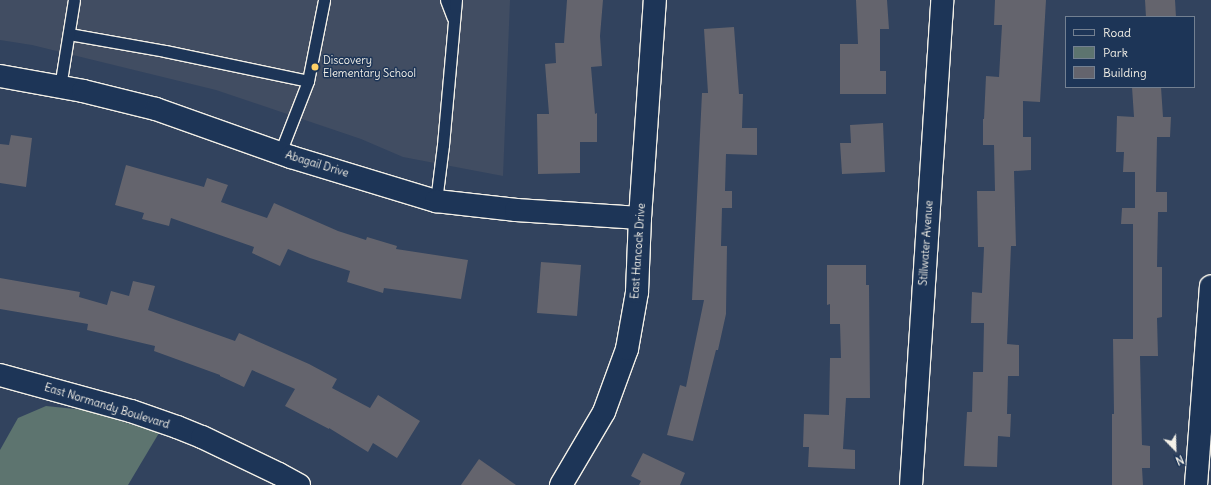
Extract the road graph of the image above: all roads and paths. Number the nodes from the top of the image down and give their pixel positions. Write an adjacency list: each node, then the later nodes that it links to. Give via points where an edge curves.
1 (74, 0): 8 (lane)
2 (324, 0): 10 (lane)
3 (446, 0): 7 (lane)
4 (456, 0): 7 (lane)
5 (655, 0): 14 (street, East Hancock Drive)
6 (942, 0): 19 (street, Stillwater Avenue)
7 (453, 20): 13 (lane)
8 (69, 34): 10 (lane); 11 (lane)
9 (0, 76): 11 (street, Abagail Drive)
10 (308, 81): 12 (lane)
11 (60, 87): 12 (street, Abagail Drive, via 156,109)
12 (280, 153): 13 (street, Abagail Drive)
13 (436, 201): 14 (street, Abagail Drive, via 516,210)
14 (640, 218): 18 (street, East Hancock Drive, via 636,292 627,349 604,412)
15 (1211, 287): 20 (street)
16 (0, 375): 17 (street, East Normandy Boulevard, via 131,411 183,430)
17 (299, 485)
18 (561, 485)
19 (911, 485)
20 (1196, 485)

